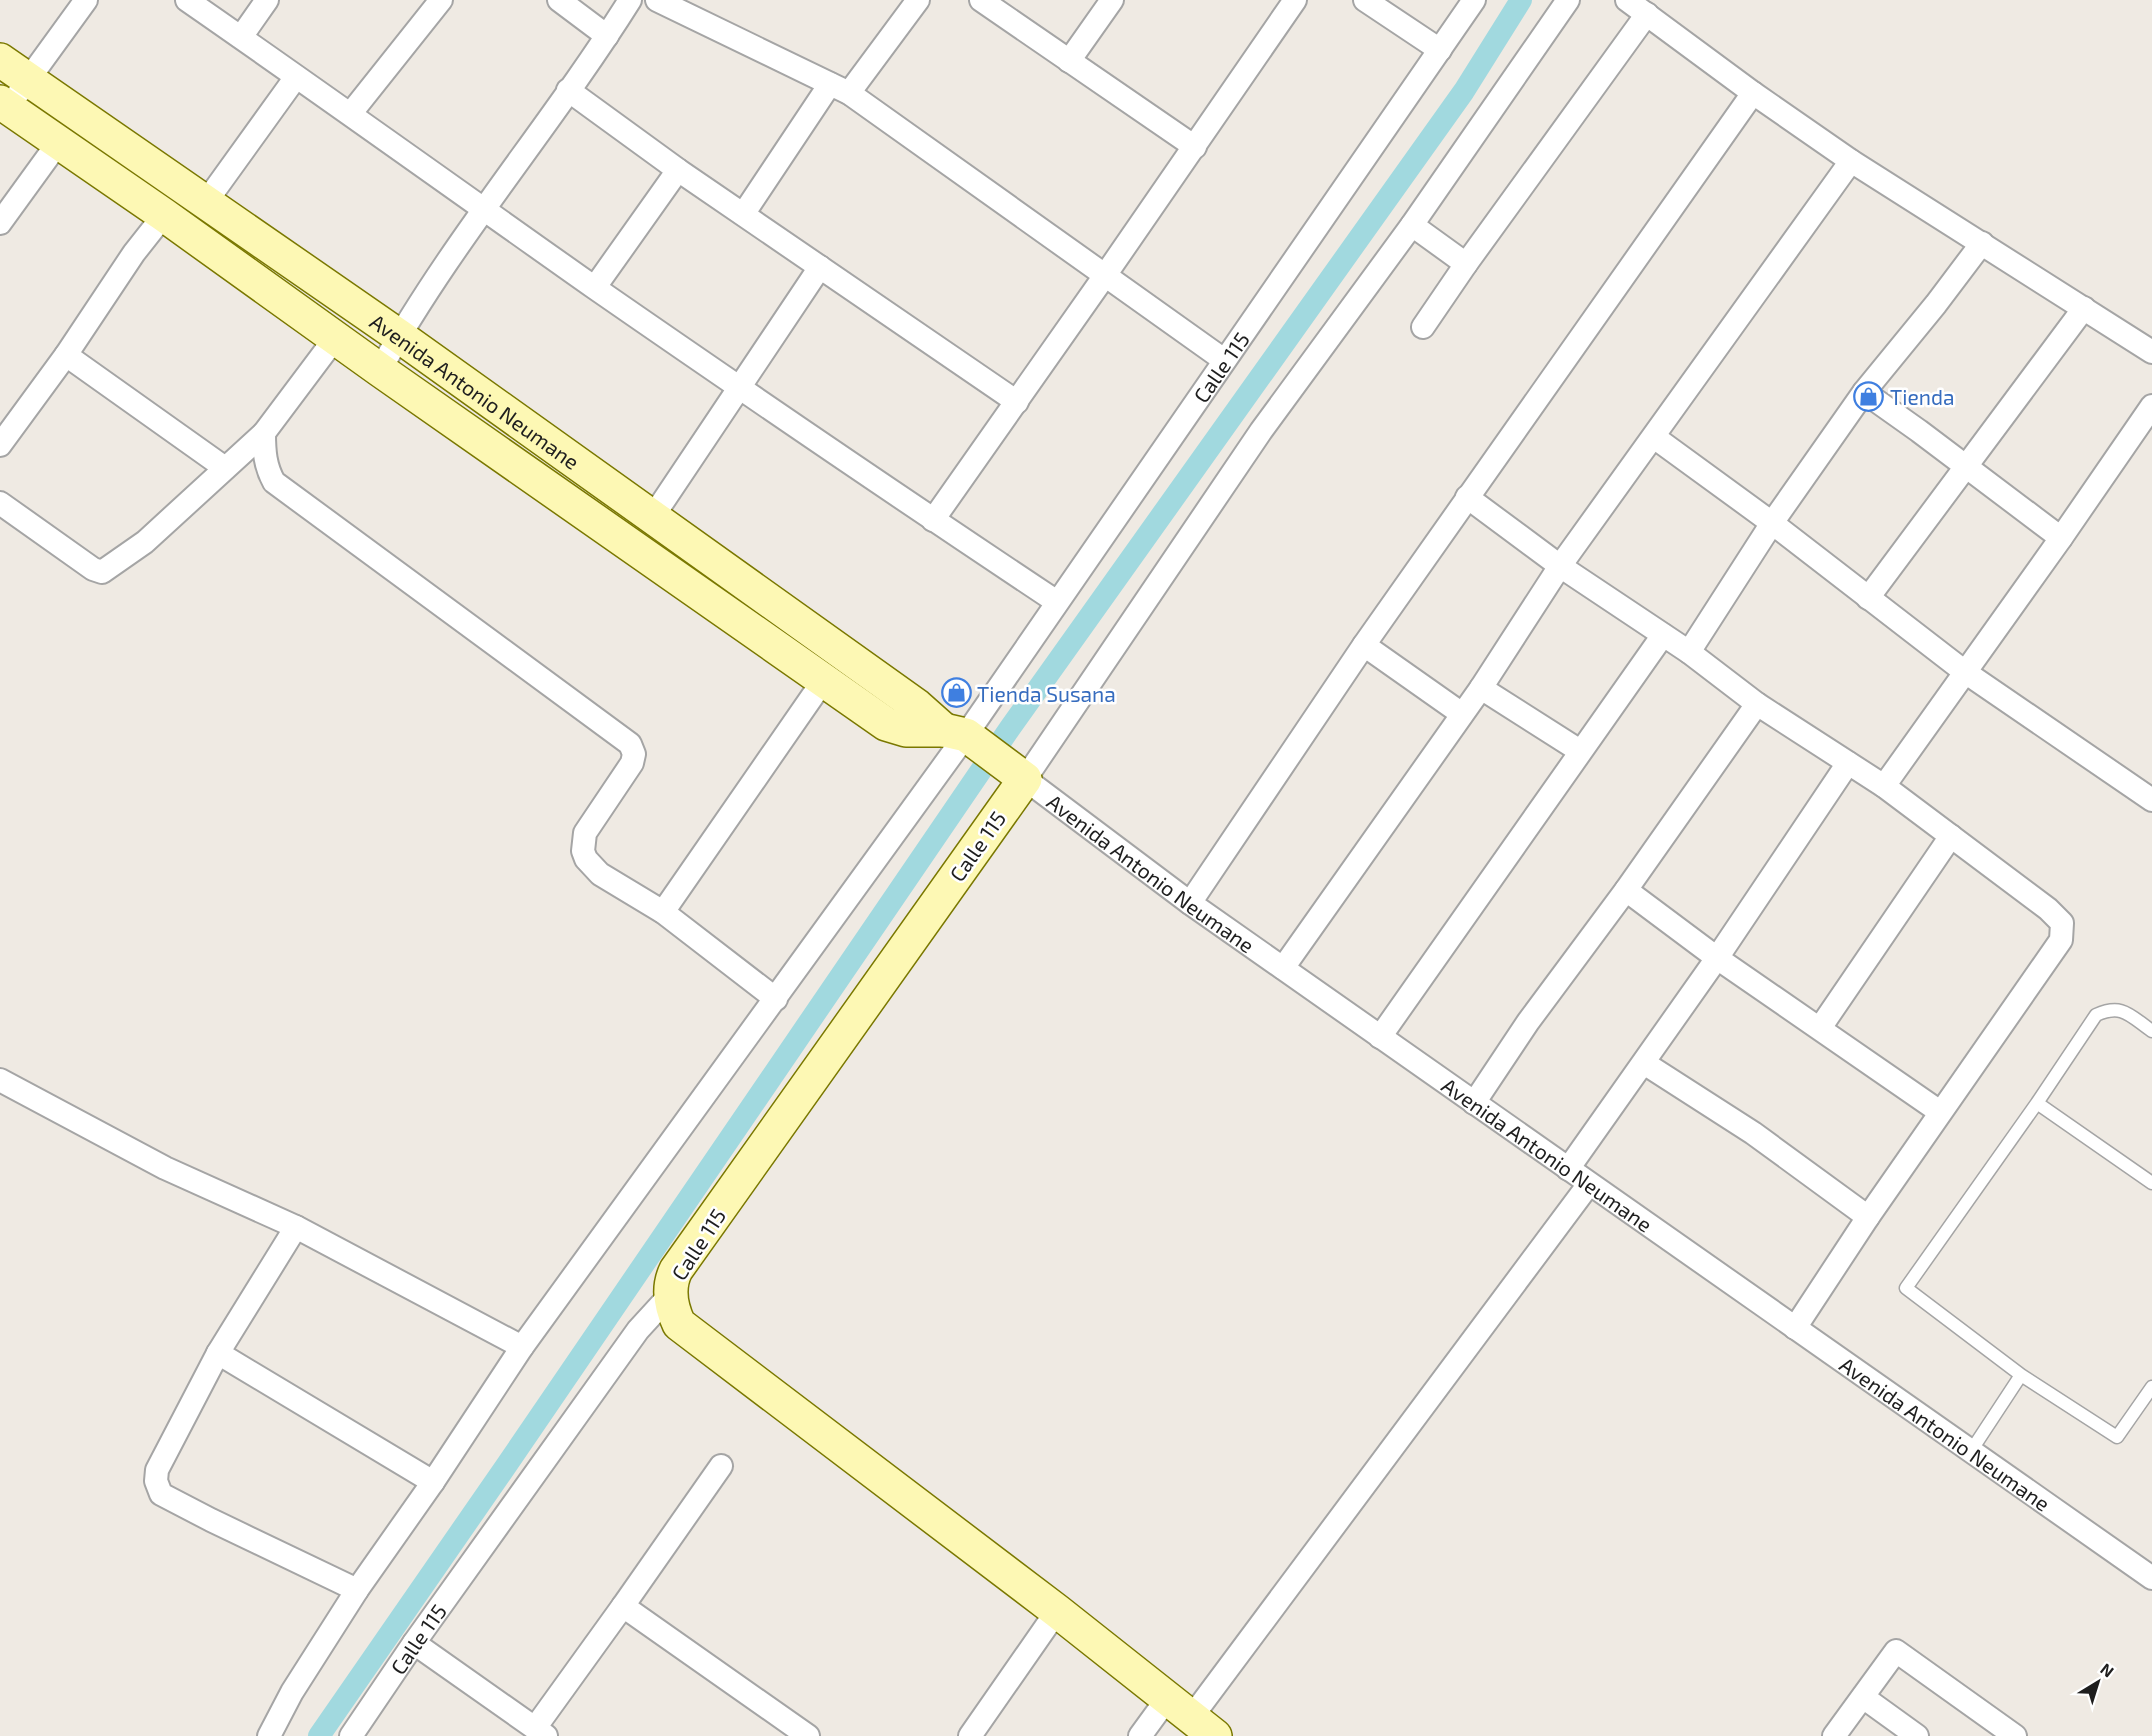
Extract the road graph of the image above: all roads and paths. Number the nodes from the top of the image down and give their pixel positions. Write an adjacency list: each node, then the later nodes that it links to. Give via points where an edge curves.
1 (86, 0): 23 (street)
2 (187, 0): 18 (street)
3 (267, 0): 18 (street)
4 (441, 0): 28 (street)
5 (559, 0): 17 (street)
6 (630, 0): 17 (street)
7 (657, 0): 24 (street)
8 (918, 0): 24 (street)
9 (981, 0): 21 (street)
10 (1112, 0): 21 (street)
11 (1295, 0): 30 (street)
12 (1365, 0): 19 (street)
13 (1474, 0): 19 (street, Calle 115)
14 (1568, 0): 38 (street)
15 (1627, 0): 16 (street)
16 (1647, 14): 26 (street); 40 (street)
17 (607, 36): 25 (street)
18 (241, 37): 22 (street)
19 (1440, 50): 50 (street, Calle 115)
20 (0, 60): 23 (street, Avenida Antonio Neumane)
21 (1069, 61): 30 (street)
22 (296, 77): 28 (street); 33 (street)
23 (28, 80): 27 (street); 33 (street, Avenida Antonio Neumane)
24 (839, 88): 35 (street); 42 (street)
25 (568, 90): 32 (street); 34 (street)
26 (1753, 93): 31 (street); 61 (street)
27 (4, 104): 29 (street, Avenida Antonio Neumane)
28 (351, 113): 34 (street)
29 (58, 143): 36 (street, Avenida Antonio Neumane); 37 (street)
30 (1194, 147): 42 (street)
31 (1851, 161): 39 (street); 57 (street)
32 (678, 170): 35 (street); 43 (street)
33 (206, 202): 46 (street, Avenida Antonio Neumane)
34 (485, 209): 43 (street); 46 (street)
35 (744, 213): 41 (street)
36 (164, 214): 47 (street, Avenida Antonio Neumane); 49 (street)
37 (0, 223)
38 (1412, 225): 40 (street); 81 (street, via 1261,431)
39 (1982, 243): 44 (street); 53 (street)
40 (1466, 264): 45 (street)
41 (820, 267): 52 (street); 54 (street)
42 (1106, 274): 50 (street); 54 (street)
43 (595, 287): 52 (street)
44 (2084, 309): 48 (street); 59 (street)
45 (1424, 327)
46 (399, 336): 51 (street); 63 (street, Avenida Antonio Neumane)
47 (336, 337): 51 (street, Avenida Antonio Neumane); 56 (street)
48 (2152, 352)
49 (66, 355): 58 (street); 60 (street)
50 (1224, 360): 69 (street, Calle 115)
51 (380, 370): 74 (street, Avenida Antonio Neumane)
52 (739, 386): 63 (street); 64 (street)
53 (1864, 392): 59 (street); 65 (street)
54 (1017, 402): 64 (street)
55 (2152, 405): 66 (street)
56 (264, 433): 60 (street); 87 (street, via 264,453 274,482 630,744 632,763 585,833 583,850 600,874)
57 (1654, 438): 65 (street); 67 (street)
58 (0, 445)
59 (1967, 467): 66 (street); 68 (street)
60 (225, 468): 62 (street, via 145,542 102,572)
61 (1467, 497): 67 (street); 71 (street)
62 (0, 503)
63 (652, 518): 78 (street, Avenida Antonio Neumane)
64 (933, 520): 69 (street)
65 (1772, 523): 68 (street); 72 (street)
66 (2061, 538): 73 (street)
67 (1560, 566): 70 (street); 75 (street)
68 (1869, 598): 73 (street)
69 (1057, 602): 78 (street, Calle 115)
70 (1663, 635): 72 (street); 79 (street)
71 (1364, 645): 77 (street); 86 (street)
72 (1689, 652): 76 (street)
73 (1965, 672): 82 (street); 83 (street)
74 (823, 681): 78 (street, Avenida Antonio Neumane, via 886,724); 87 (street)
75 (1481, 688): 77 (street); 79 (street)
76 (1757, 704): 80 (street); 85 (street)
77 (1462, 714): 89 (street)
78 (960, 735): 81 (street, Avenida Antonio Neumane); 90 (street, Calle 115)
79 (1580, 751): 93 (street)
80 (1848, 763): 82 (street); 88 (street)
81 (1020, 775): 86 (street, Avenida Antonio Neumane); 104 (street, Calle 115, via 676,1270)
82 (1884, 786): 84 (street)
83 (2152, 800)
84 (1951, 836): 91 (street); 98 (street, via 2062,923 2061,940)
85 (1626, 890): 88 (street); 96 (street, via 1528,1022)
86 (1190, 903): 89 (street, Avenida Antonio Neumane)
87 (663, 912): 90 (street)
88 (1717, 958): 91 (street); 94 (street)
89 (1283, 968): 93 (street, Avenida Antonio Neumane)
90 (776, 999): 106 (street, Calle 115)
91 (1820, 1028): 98 (street)
92 (2152, 1031): 97 (lane, via 2122,1010 2109,1009 2096,1015)
93 (1380, 1037): 96 (street, Avenida Antonio Neumane)
94 (1644, 1063): 99 (street); 102 (street, via 1754,1133)
95 (0, 1080): 103 (street, via 165,1168)
96 (1474, 1103): 99 (street, Avenida Antonio Neumane)
97 (2037, 1103): 100 (lane); 108 (lane, via 1906,1288)
98 (1940, 1112): 102 (street)
99 (1568, 1169): 101 (street, Avenida Antonio Neumane)
100 (2152, 1183)
101 (1589, 1184): 105 (street, Avenida Antonio Neumane); 119 (street)
102 (1868, 1218): 105 (street)
103 (296, 1227): 106 (street); 107 (street)
104 (671, 1294): 116 (street, via 679,1324); 117 (street, Calle 115, via 638,1330)
105 (1795, 1328): 110 (street, Avenida Antonio Neumane)
106 (522, 1347): 112 (street, Calle 115)
107 (218, 1353): 112 (street); 114 (street, via 157,1470 161,1494)
108 (2021, 1375): 109 (lane, via 2117,1437); 110 (lane)
109 (2152, 1387)
110 (1971, 1451): 113 (street, Avenida Antonio Neumane)
111 (721, 1466): 115 (street)
112 (433, 1482): 114 (street, Calle 115)
113 (2152, 1578)
114 (357, 1590): 121 (street, Calle 115, via 292,1692)
115 (623, 1606): 120 (street); 123 (street)
116 (1057, 1611): 119 (street); 124 (street)
117 (414, 1643): 120 (street); 122 (street, Calle 115)
118 (1863, 1697): 126 (street); 127 (street); 128 (street, via 1896,1651)
119 (1191, 1717): 125 (street)
120 (537, 1733)
121 (269, 1736)
122 (351, 1736)
123 (808, 1736)
124 (970, 1736)
125 (1140, 1736)
126 (1834, 1736)
127 (1917, 1736)
128 (2015, 1736)

